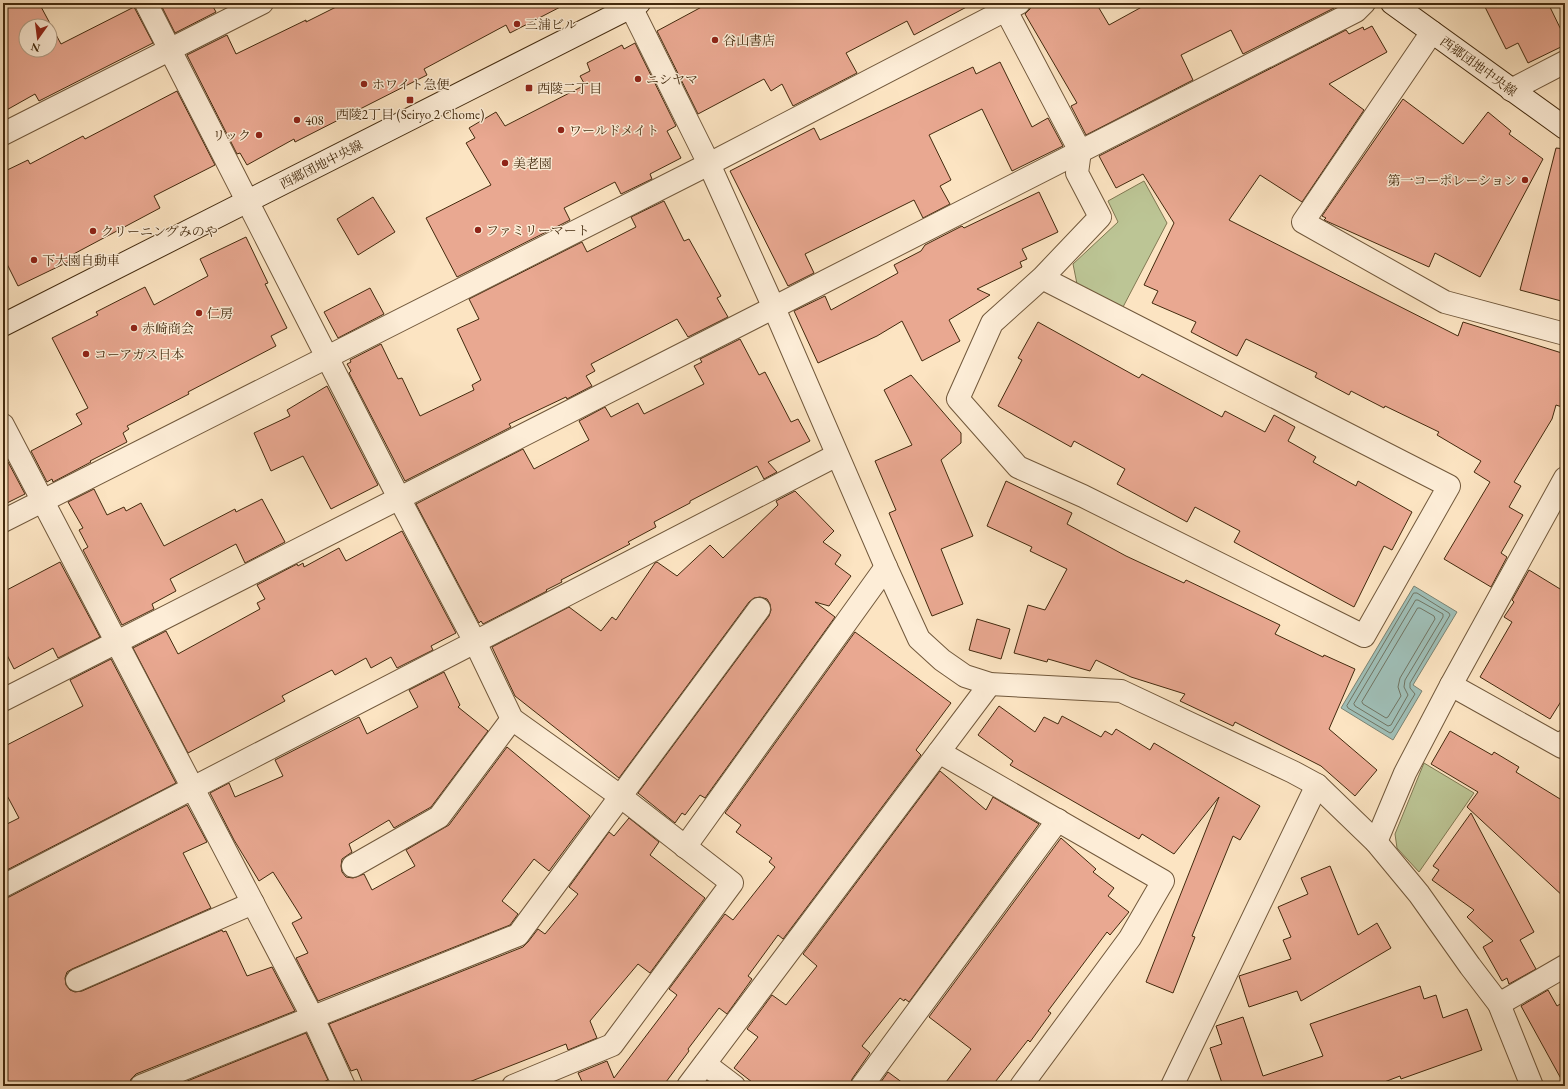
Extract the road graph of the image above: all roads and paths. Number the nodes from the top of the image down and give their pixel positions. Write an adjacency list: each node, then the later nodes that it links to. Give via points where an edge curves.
1 (146, 3): 8 (street)
2 (262, 3): 8 (street)
3 (1364, 3): 13 (street, via 1356,10)
4 (1392, 3): 7 (street, 西郷団地中央線)
5 (633, 4): 14 (street); 15 (street, 西郷団地中央線)
6 (1009, 5): 13 (street); 14 (street)
7 (1432, 32): 10 (street, 西郷団地中央線); 19 (street, via 1303,222 1445,302)
8 (170, 50): 12 (street); 15 (street)
9 (1565, 62): 10 (street)
10 (1511, 90): 11 (street, 西郷団地中央線)
11 (1565, 128)
12 (3, 134)
13 (1080, 151): 16 (street, via 1077,173 1100,217); 17 (street)
14 (709, 164): 17 (street); 20 (street)
15 (247, 201): 18 (street, 西郷団地中央線); 20 (street)
16 (1042, 278): 16 (street, via 1449,486 1364,636 1083,496 1018,467 958,399 992,323)
17 (774, 308): 22 (street); 24 (street)
18 (3, 325)
19 (1565, 334)
20 (327, 356): 24 (street); 25 (street)
21 (3, 425): 25 (street)
22 (837, 455): 27 (street); 30 (street)
23 (1565, 478): 32 (street)
24 (399, 498): 29 (street); 30 (street)
25 (42, 501): 26 (street); 29 (street)
26 (3, 521)
27 (886, 567): 31 (street, via 920,639 942,660 965,676); 42 (street)
28 (759, 609): 39 (street)
29 (116, 642): 33 (street); 38 (street)
30 (475, 642): 34 (street); 38 (street)
31 (990, 684): 36 (street); 37 (street, via 1121,690)
32 (1451, 685): 35 (street, via 1562,747); 41 (street, via 1405,773)
33 (3, 700)
34 (512, 719): 39 (street); 43 (street, via 439,817)
35 (1565, 741)
36 (939, 752): 40 (street); 50 (street)
37 (1317, 785): 41 (street); 58 (street)
38 (193, 788): 44 (street); 45 (street)
39 (620, 796): 42 (street); 49 (street, via 518,935)
40 (1058, 820): 56 (street); 57 (street, via 1163,881 1130,938)
41 (1376, 842): 48 (street, via 1419,894)
42 (686, 847): 53 (street, via 732,883 612,1045)
43 (353, 866)
44 (3, 886)
45 (253, 902): 47 (street); 49 (street)
46 (1565, 966): 48 (street)
47 (77, 980)
48 (1499, 1004): 59 (street)
49 (312, 1016): 51 (street); 52 (street)
50 (705, 1064): 54 (street); 55 (street)
51 (141, 1086)
52 (344, 1086)
53 (513, 1086)
54 (688, 1086)
55 (734, 1086)
56 (862, 1086)
57 (1021, 1086)
58 (1172, 1086)
59 (1532, 1086)

